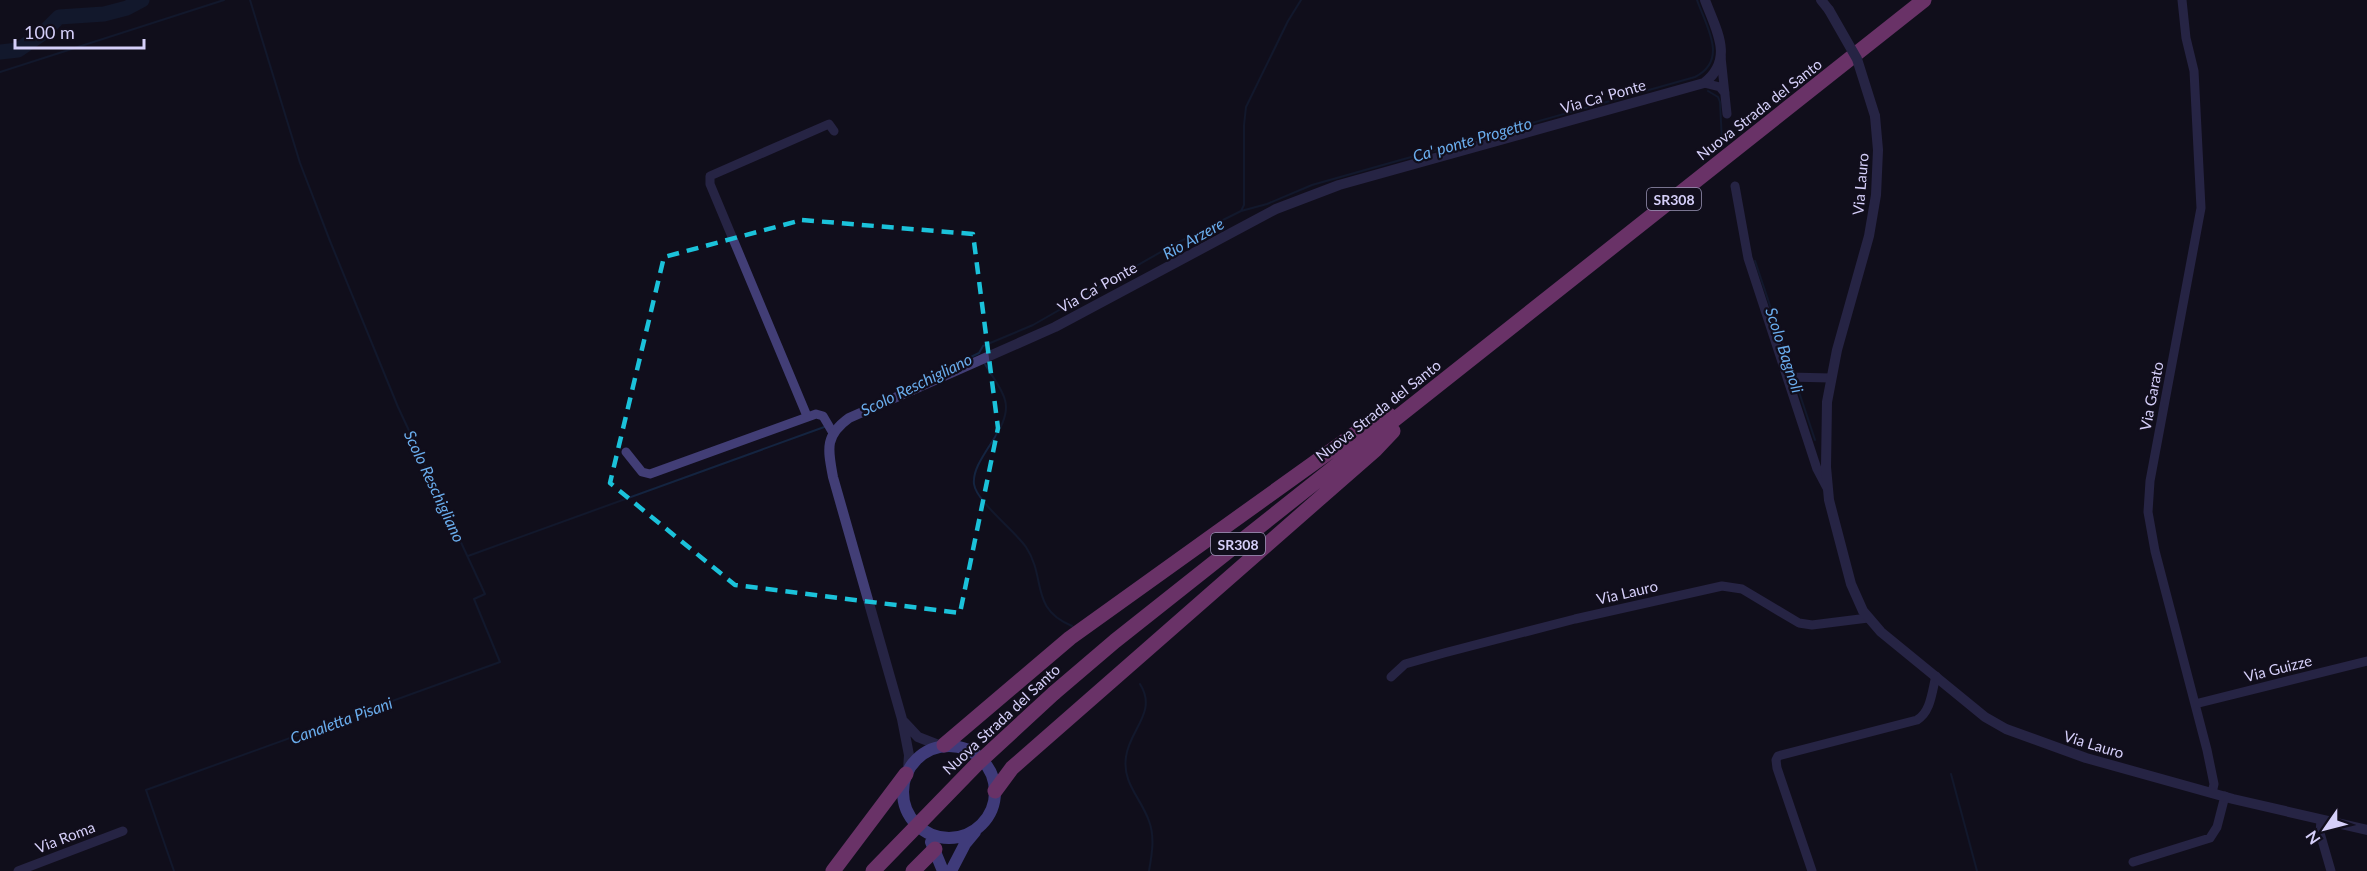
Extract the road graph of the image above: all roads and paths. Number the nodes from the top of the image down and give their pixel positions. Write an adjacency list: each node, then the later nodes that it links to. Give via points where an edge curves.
1 (1705, 0): 5 (street, via 1719,37)
2 (1821, 0): 12 (street, Via Lauro, bridge, via 1857,59 1875,116 1878,150 1873,216)
3 (1924, 0): 13 (highway, Nuova Strada del Santo / SR308)
4 (2182, 0): 22 (street, Via Garato, via 2194,71 2201,208 2150,481 2148,512)
5 (1721, 57): 6 (street, via 1715,72); 7 (street)
6 (1704, 83): 7 (street, via 1720,87); 15 (street, Via Ca' Ponte, via 1290,202 1054,327 849,418)
7 (1725, 93): 8 (street)
8 (1727, 114)
9 (834, 131): 14 (street, via 829,124 710,176)
10 (1736, 186): 11 (street, Via Lauro, via 1748,258)
11 (1788, 377): 12 (street); 17 (street, Via Lauro, via 1817,469)
12 (1830, 378): 17 (street, Via Lauro)
13 (1424, 397): 24 (highway, via 1360,430 1224,526 1070,638); 26 (highway, via 1375,450 1012,768); 39 (highway, Nuova Strada del Santo / SR308, bridge, via 1053,693)
14 (807, 417): 15 (street, via 823,416); 16 (street, via 650,474 642,472)
15 (833, 433): 23 (street, via 828,452 833,477)
16 (626, 452)
17 (1827, 488): 18 (street, Via Lauro, via 1851,584)
18 (1868, 618): 20 (street, Via Lauro); 21 (street, Via Lauro, via 1799,623 1742,589 1722,586 1444,653 1405,664)
19 (2367, 661): 22 (street, Via Guizze)
20 (1936, 676): 27 (street, Via Lauro, via 1985,717 2032,740); 45 (street, via 1928,707 1917,720 1778,756 1777,768)
21 (1391, 677)
22 (2195, 704): 27 (street, Via Garato, via 2214,784)
23 (902, 719): 24 (street, via 918,737); 25 (street, via 909,756)
24 (942, 746): 25 (main road, via 921,754); 26 (main road, via 955,745 975,753 990,770)
25 (907, 772): 33 (main road, via 905,807); 38 (highway)
26 (995, 791): 30 (main road, via 989,815)
27 (2212, 793): 28 (street, Via Lauro)
28 (2225, 796): 29 (street, Via Lauro); 36 (street, via 2210,838)
29 (2320, 820): 31 (street, Via Lauro); 46 (street)
30 (978, 828): 34 (main road); 44 (main road)
31 (2367, 830)
32 (123, 831): 37 (street, Via Roma)
33 (927, 833): 34 (main road); 35 (main road)
34 (950, 838): 35 (main road)
35 (935, 849): 40 (highway); 43 (main road)
36 (2133, 862)
37 (18, 871)
38 (833, 871)
39 (873, 871)
40 (913, 871)
41 (922, 871): 42 (highway)
42 (930, 871)
43 (943, 871)
44 (951, 871)
45 (1812, 871)
46 (2331, 871)

